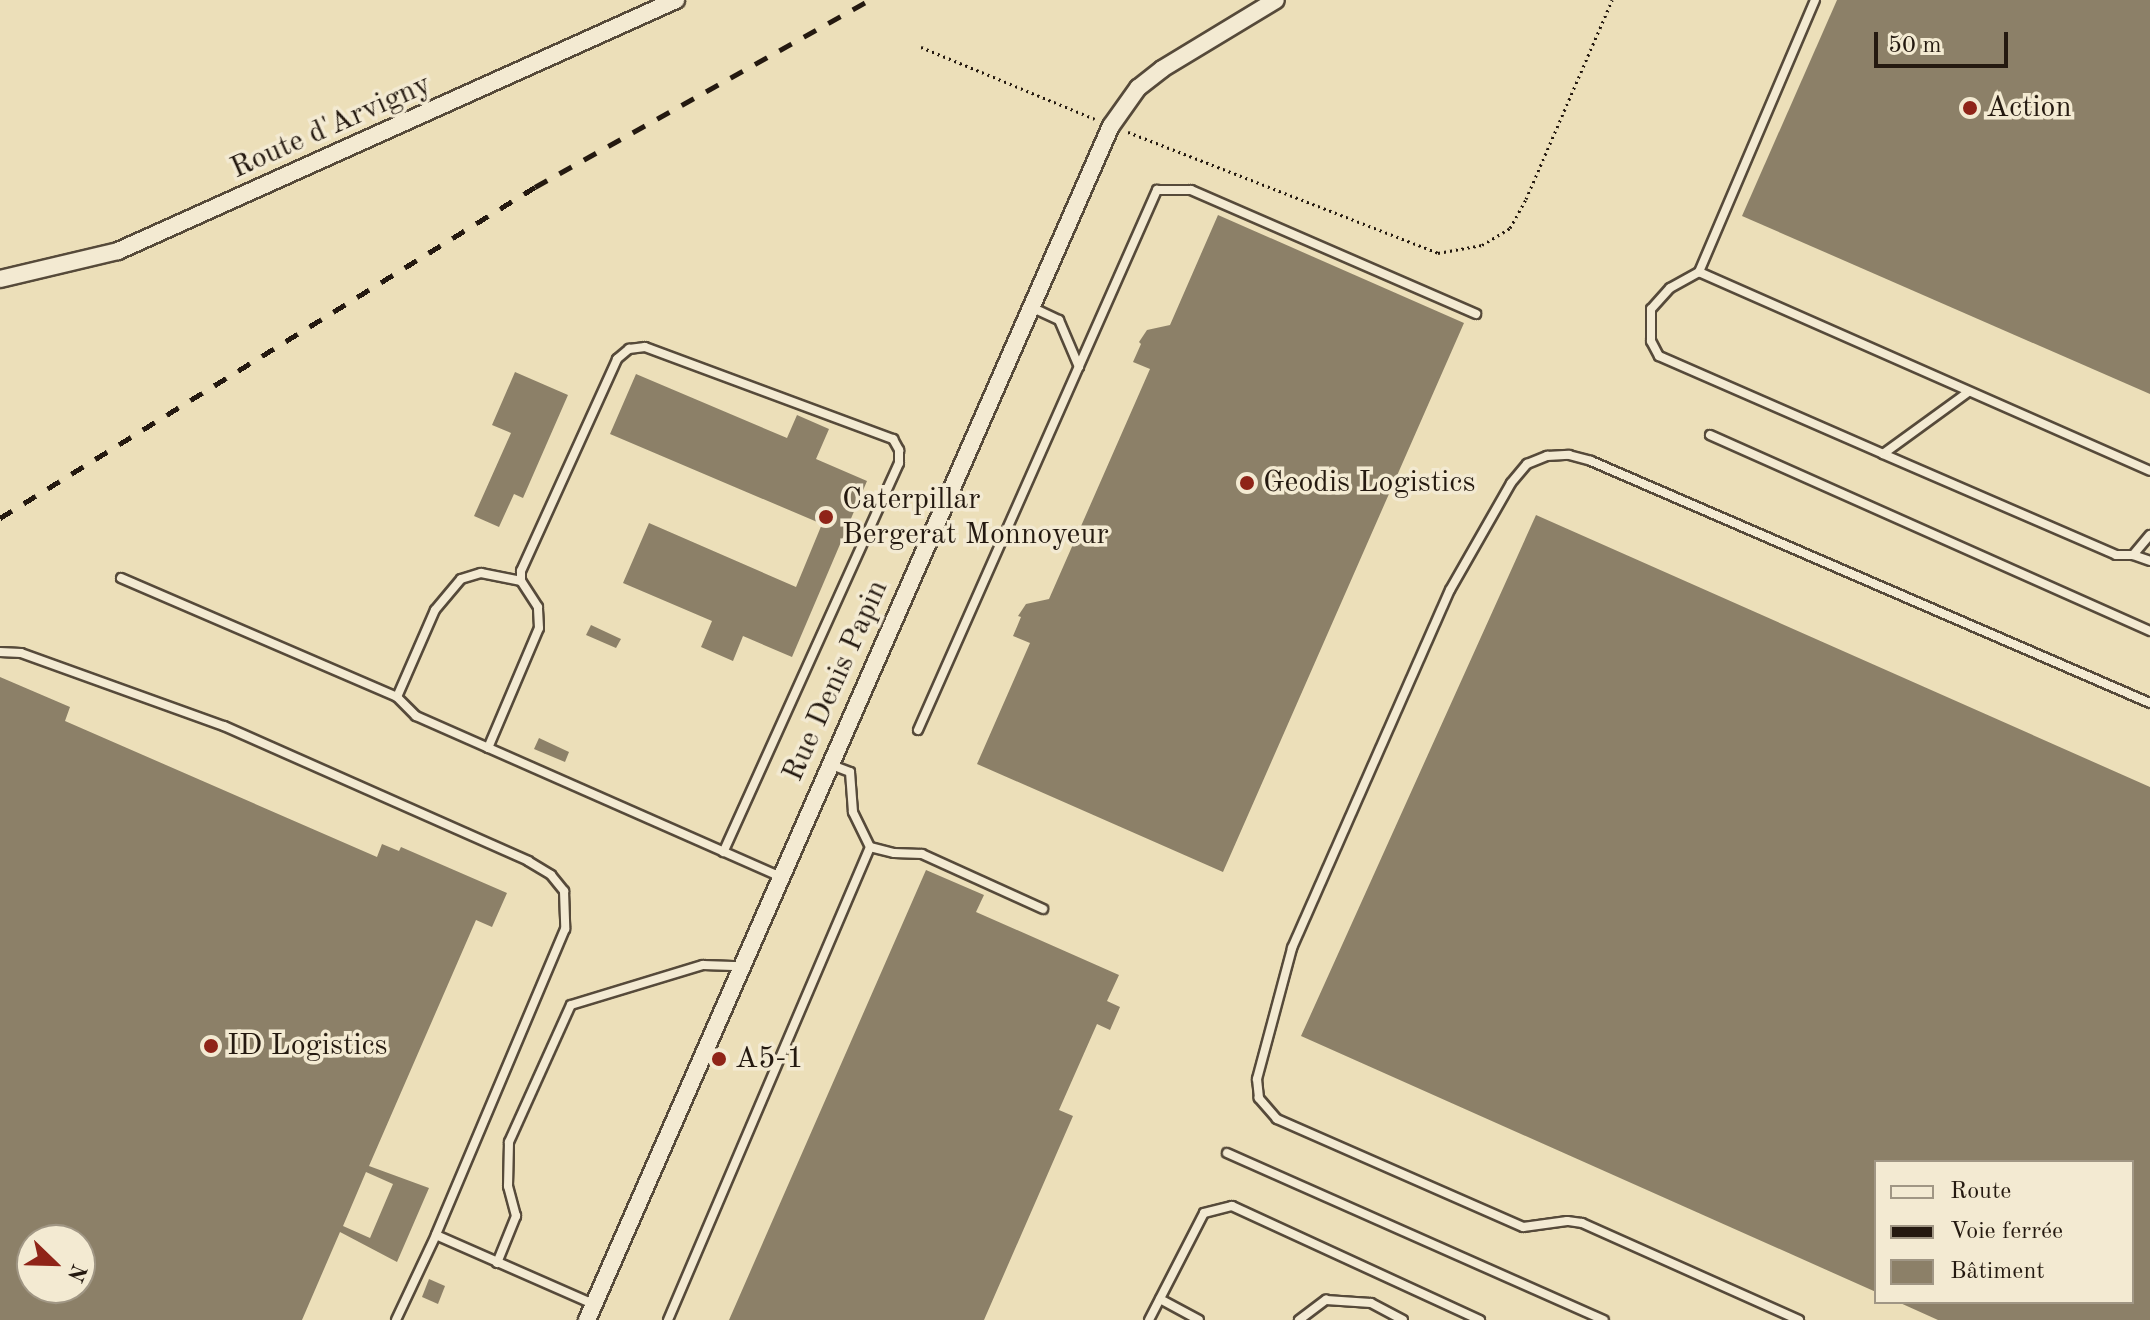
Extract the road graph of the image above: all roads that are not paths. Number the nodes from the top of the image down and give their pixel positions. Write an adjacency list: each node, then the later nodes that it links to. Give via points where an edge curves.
1 (676, 0): 5 (street, Route d'Arvigny, via 118,251)
2 (1276, 0): 6 (street, Rue Denis Papin, via 1138,88 1111,126)
3 (1815, 0): 4 (lane)
4 (1699, 272): 9 (lane); 11 (lane, via 1670,288 1651,309 1651,341 1659,356)
5 (0, 279)
6 (1031, 307): 8 (lane, via 1059,320); 24 (street, Rue Denis Papin)
7 (1476, 314): 8 (lane, via 1191,190 1157,190)
8 (1079, 367): 22 (lane)
9 (1967, 393): 11 (lane); 12 (lane)
10 (1710, 435): 18 (lane)
11 (1883, 454): 14 (lane, via 2116,555)
12 (2150, 471)
13 (2150, 535): 14 (lane)
14 (2133, 555): 15 (lane)
15 (2150, 561)
16 (121, 578): 20 (lane)
17 (521, 581): 20 (lane, via 481,573 461,579 435,610); 23 (lane, via 538,607 539,628); 26 (lane, via 617,359 629,349 645,347 893,439 899,463)
18 (2150, 631)
19 (0, 652): 31 (lane, via 21,653 224,726 528,861 564,891 565,929)
20 (397, 697): 23 (lane, via 416,716)
21 (2150, 703): 43 (lane, via 1569,455 1527,464 1457,577 1292,948 1257,1079 1259,1098 1277,1119 1523,1227 1582,1223)
22 (918, 730)
23 (488, 748): 26 (lane)
24 (831, 764): 25 (lane, via 850,772 853,812); 27 (street, Rue Denis Papin)
25 (870, 847): 28 (lane, via 922,854); 36 (lane)
26 (723, 852): 27 (lane)
27 (781, 877): 29 (street, Rue Denis Papin)
28 (1043, 909)
29 (742, 966): 32 (lane, via 703,965 571,1005 509,1142 508,1186 516,1216); 34 (street, Rue Denis Papin)
30 (1227, 1153): 42 (lane)
31 (436, 1235): 32 (lane); 35 (lane)
32 (497, 1263): 34 (lane)
33 (1160, 1299): 37 (lane); 38 (lane); 41 (lane, via 1204,1213 1232,1206)
34 (590, 1312)
35 (396, 1320)
36 (668, 1320)
37 (1149, 1320)
38 (1199, 1320)
39 (1299, 1320): 40 (lane, via 1326,1300 1371,1303)
40 (1403, 1320)
41 (1480, 1320)
42 (1604, 1320)
43 (1799, 1320)

